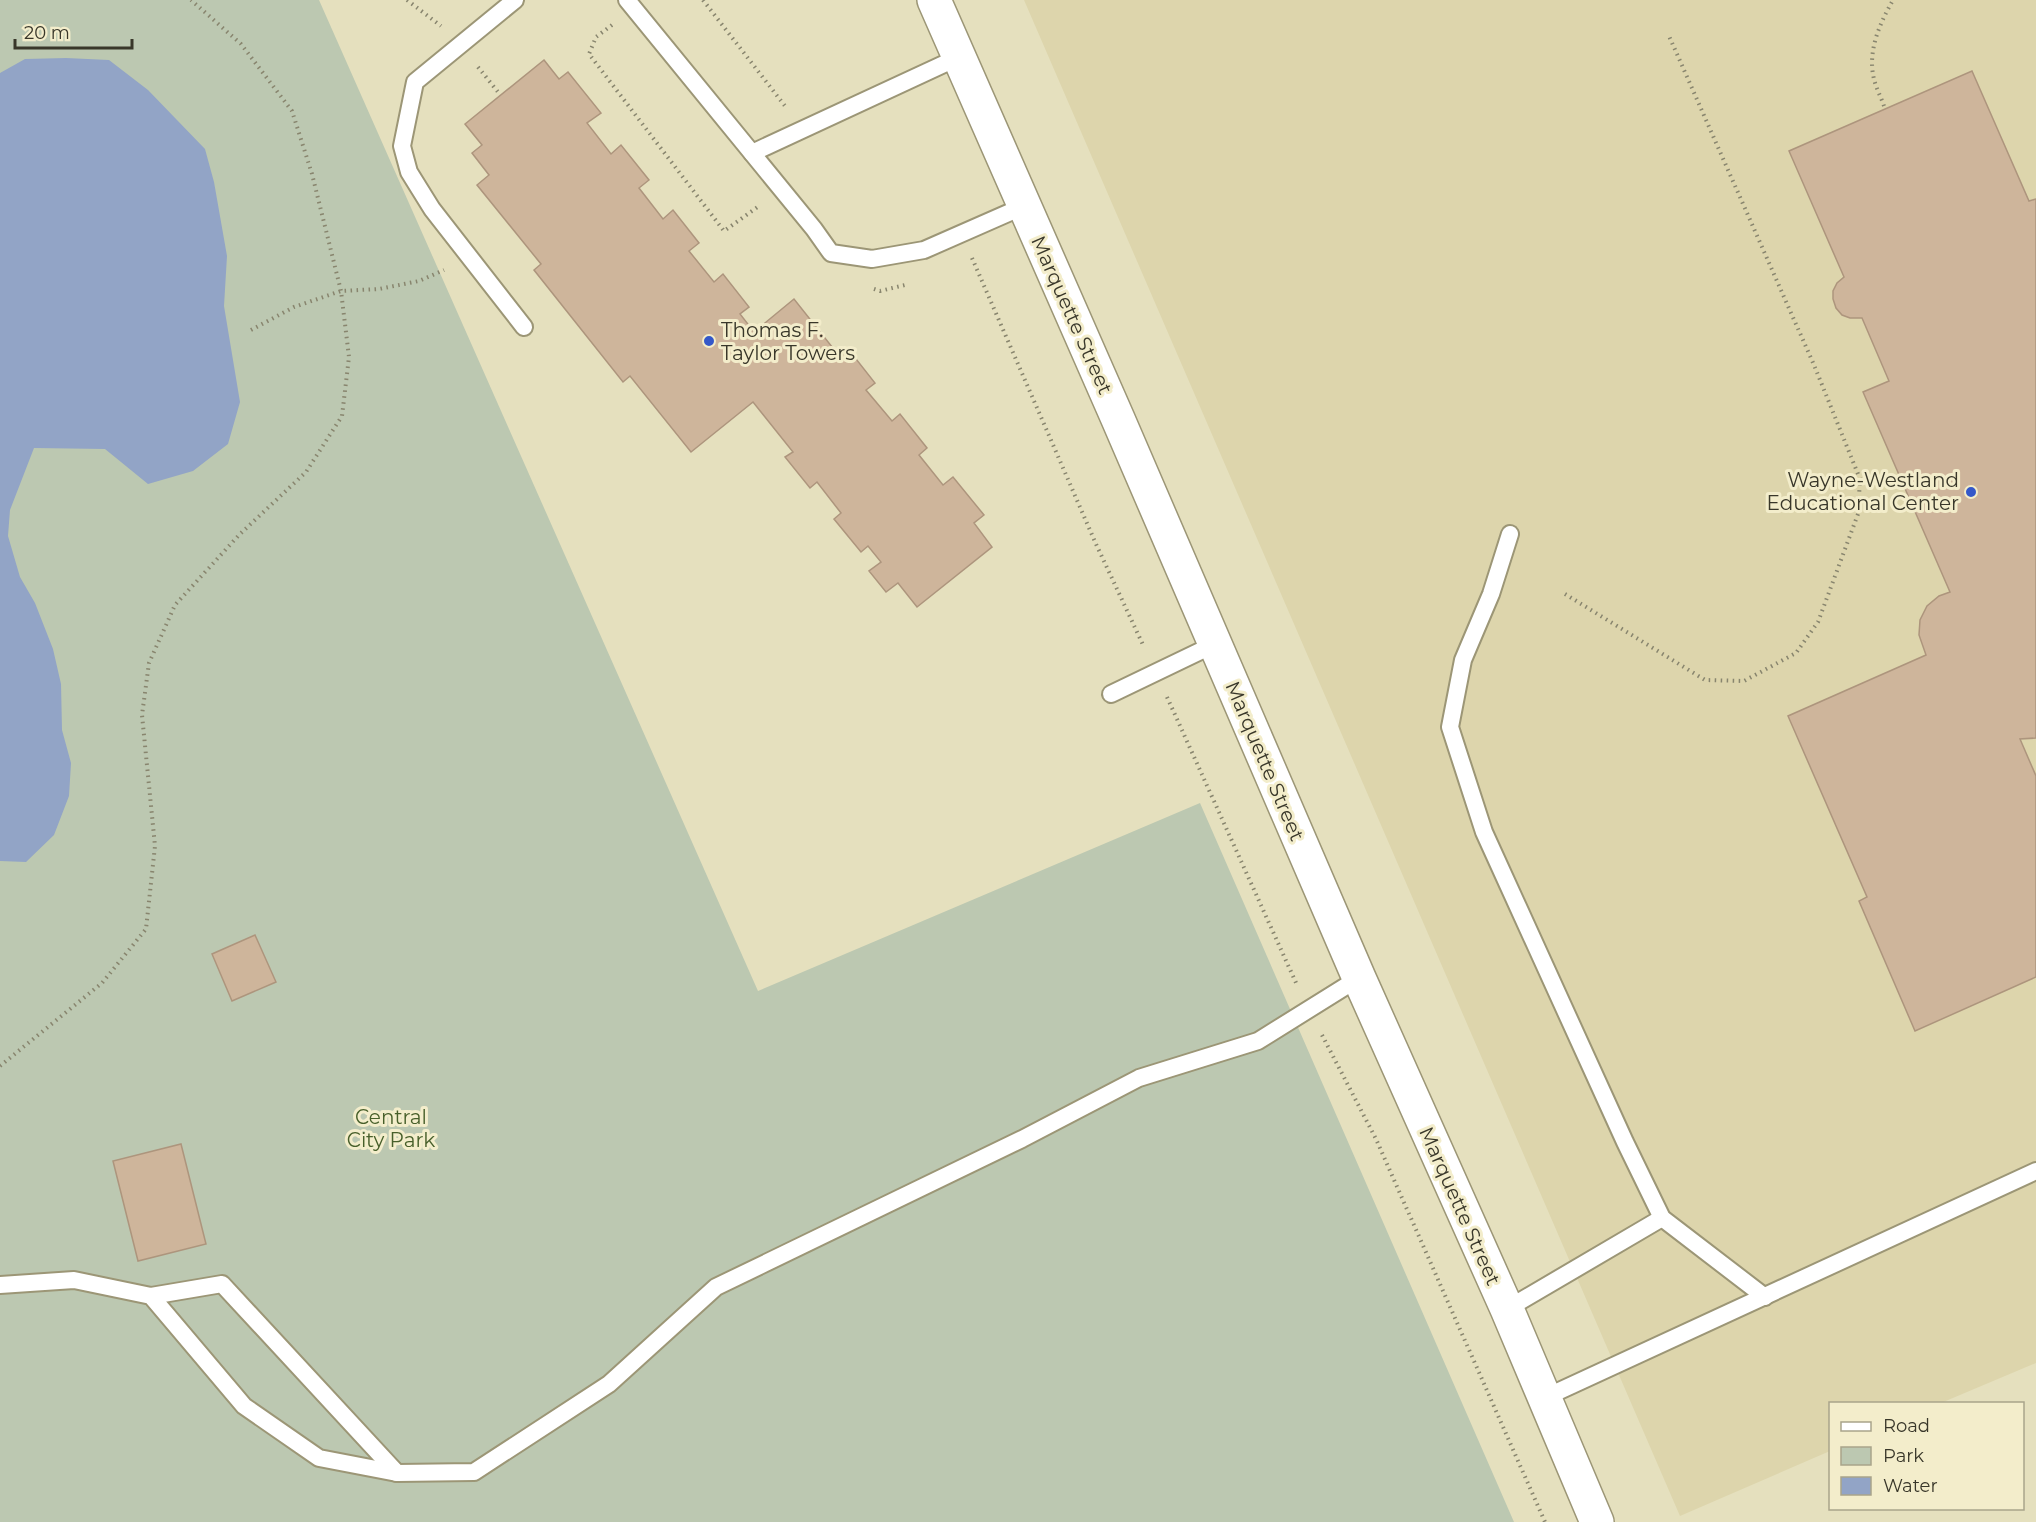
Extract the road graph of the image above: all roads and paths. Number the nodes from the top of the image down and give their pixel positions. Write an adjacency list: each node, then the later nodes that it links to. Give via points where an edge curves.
1 (191, 0): 19 (path, via 241,44 292,111)
2 (407, 0): 8 (path)
3 (515, 0): 20 (lane, via 416,82 402,146 409,172 432,209)
4 (627, 0): 15 (lane)
5 (703, 0): 14 (path)
6 (934, 0): 10 (street, Marquette Street)
7 (1893, 0): 13 (path, via 1874,45 1873,77)
8 (444, 28)
9 (1669, 36): 23 (path, via 1860,479 1858,514 1818,622 1796,653 1744,681 1705,680)
10 (959, 57): 15 (lane); 16 (street, Marquette Street)
11 (474, 62): 12 (path)
12 (498, 92)
13 (1884, 106)
14 (788, 111)
15 (752, 153): 16 (lane, via 831,253 872,259 924,250)
16 (1024, 206): 24 (street, Marquette Street)
17 (971, 255): 25 (path)
18 (448, 267): 19 (path, via 419,281)
19 (341, 291): 21 (path, via 294,307); 29 (path, via 349,357 342,416 306,472 239,535 175,605 149,663 142,714 155,846 146,929 102,983)
20 (524, 327)
21 (251, 330)
22 (1510, 534): 31 (lane, via 1491,594 1463,660 1450,727 1484,832)
23 (1565, 594)
24 (1215, 644): 25 (lane); 27 (street, Marquette Street)
25 (1155, 672): 26 (lane); 28 (path)
26 (1111, 693)
27 (1359, 978): 28 (lane); 35 (street, Marquette Street)
28 (1308, 1010): 37 (lane, via 1258,1041 1139,1078 716,1287 609,1384 474,1472); 38 (path, via 1376,1139)
29 (0, 1066)
30 (2036, 1171): 34 (lane)
31 (1662, 1218): 34 (lane); 35 (lane)
32 (0, 1285): 33 (lane, via 74,1280)
33 (151, 1296): 37 (lane, via 244,1406 319,1458); 37 (lane, via 222,1284)
34 (1765, 1297): 36 (lane)
35 (1506, 1309): 36 (street, Marquette Street)
36 (1544, 1398): 39 (street, Marquette Street)
37 (397, 1473)
38 (1545, 1522)
39 (1597, 1522)

